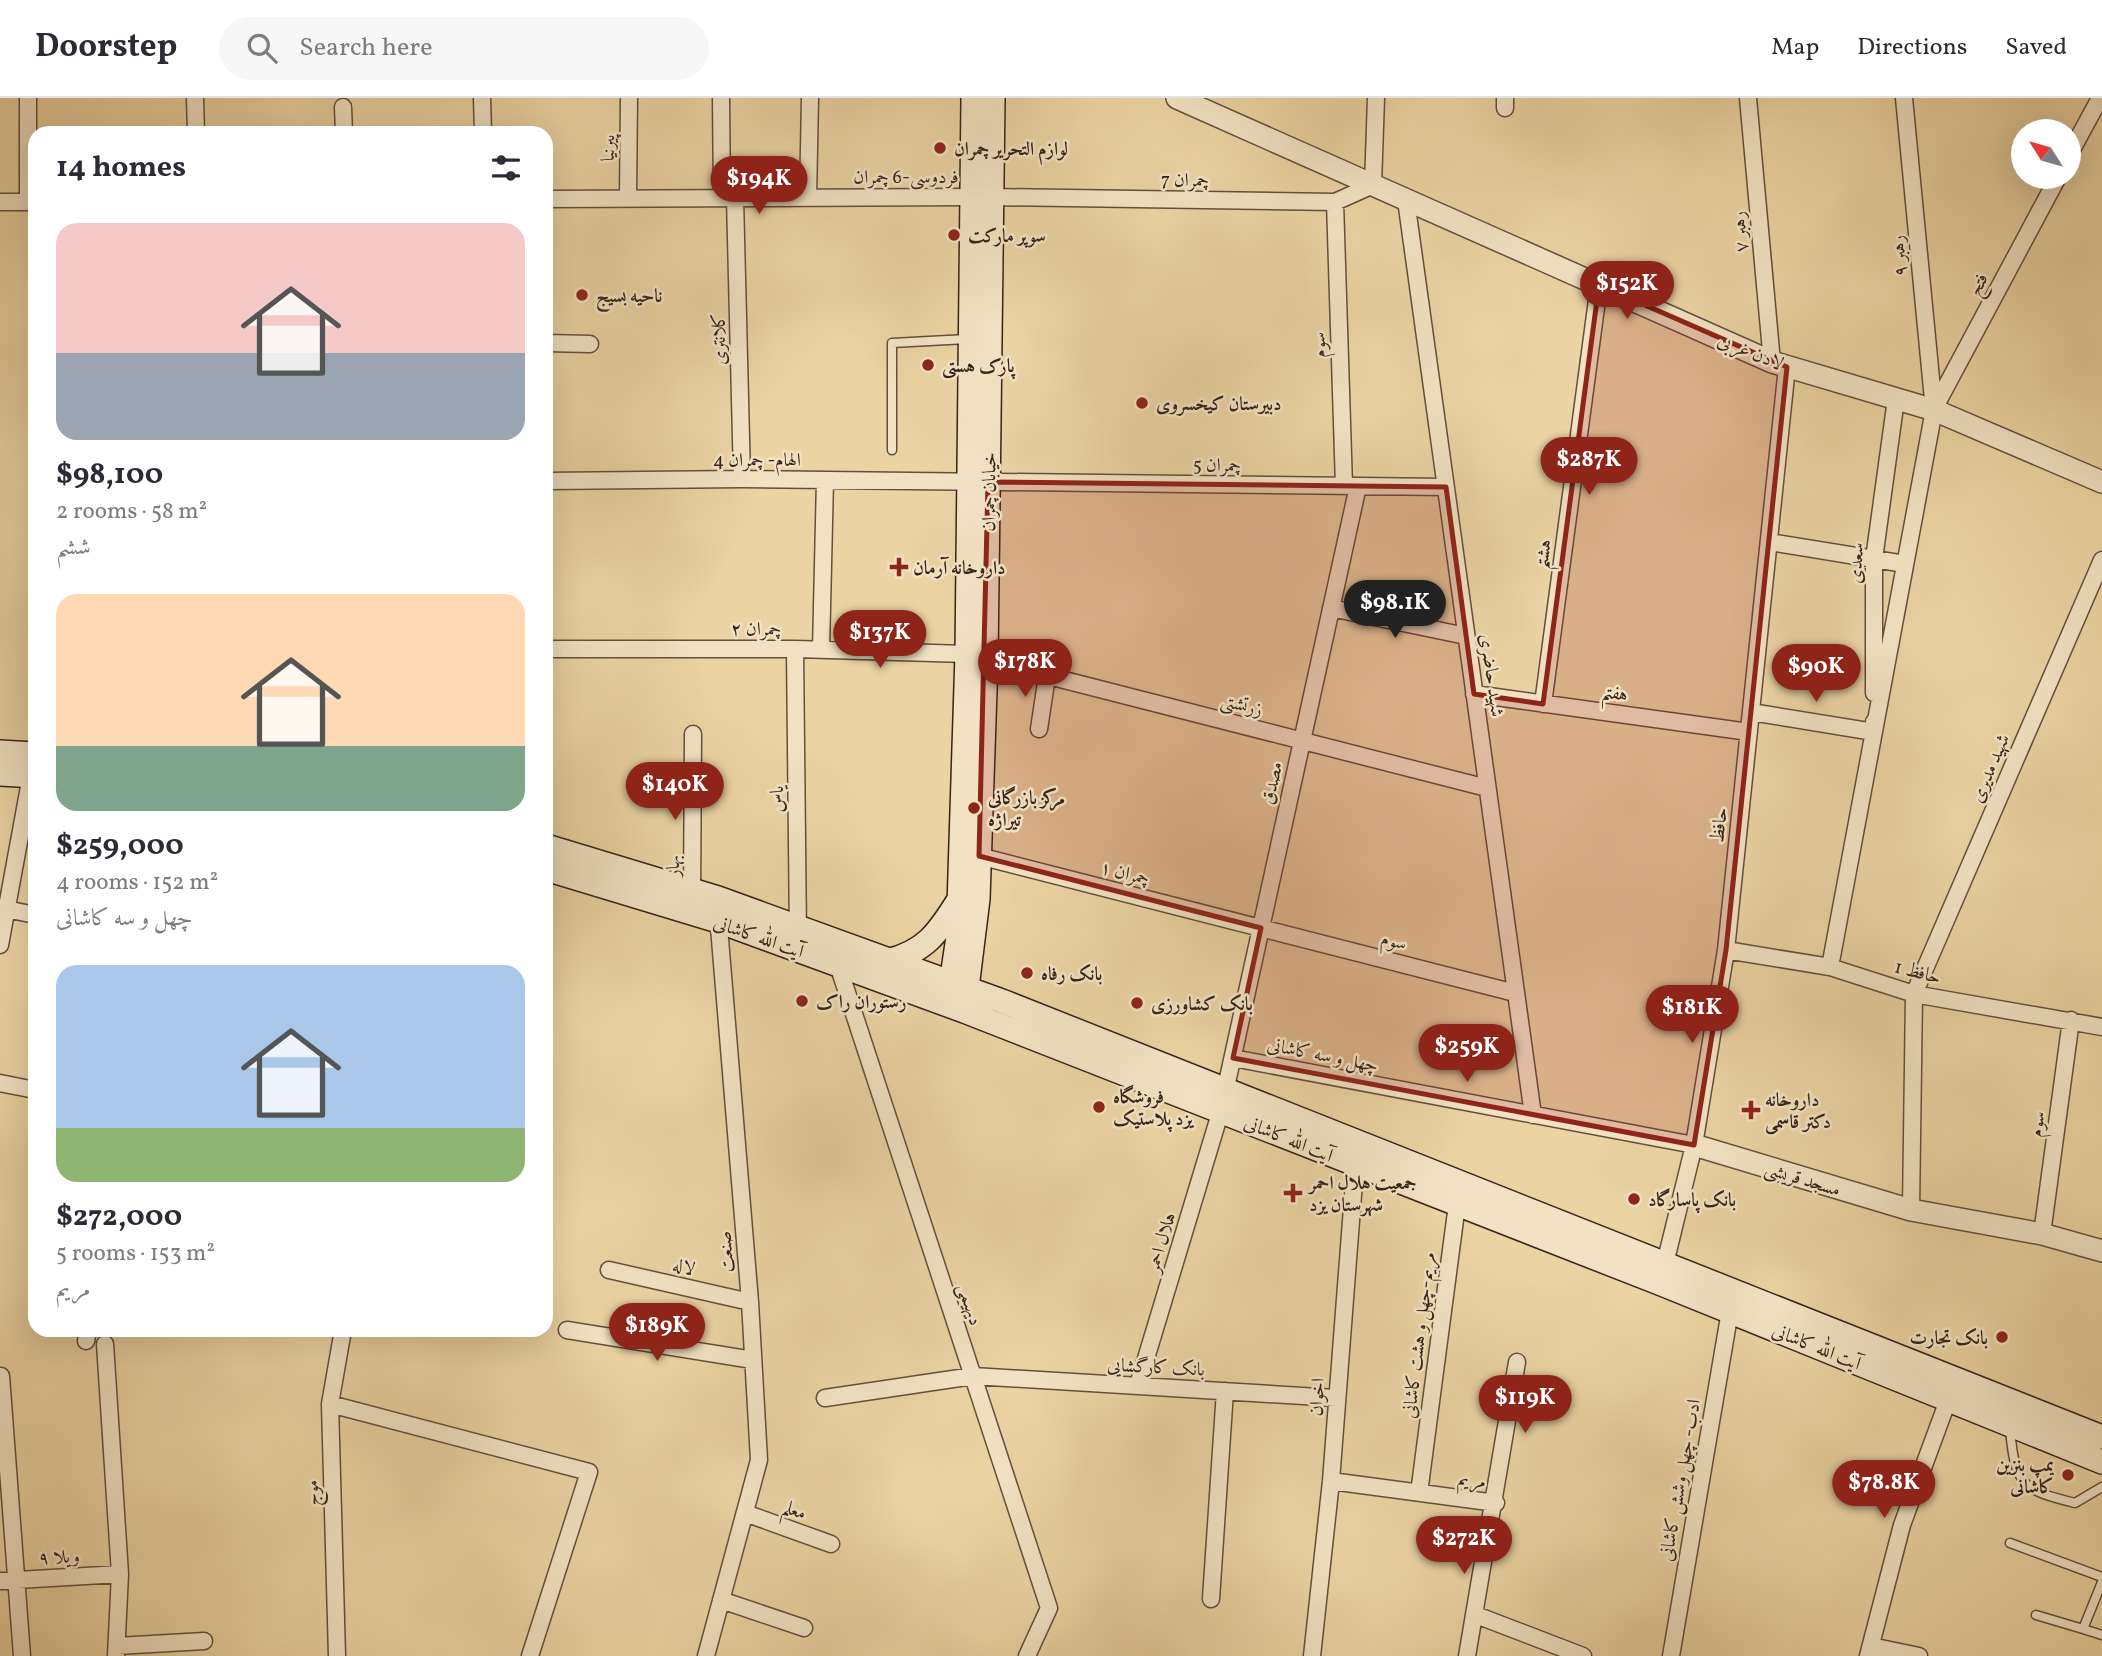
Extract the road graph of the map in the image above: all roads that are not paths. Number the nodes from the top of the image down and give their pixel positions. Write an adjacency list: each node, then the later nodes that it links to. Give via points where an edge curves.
1 (27, 98): 15 (street)
2 (195, 98): 16 (street)
3 (482, 98): 18 (street)
4 (629, 98): 23 (street, پیرنیا)
5 (721, 98): 24 (street, کلانتری)
6 (810, 98): 25 (street)
7 (973, 98): 22 (main road, خیابان چمران)
8 (993, 98): 22 (main road, خیابان چمران)
9 (1177, 98): 20 (street, لادن غربی)
10 (1376, 98): 20 (street)
11 (1748, 98): 35 (street, رهبر ۷)
12 (1904, 98): 37 (street, رهبر ۹)
13 (2100, 98): 19 (street)
14 (343, 107): 17 (street)
15 (28, 126)
16 (196, 126)
17 (344, 126)
18 (483, 126)
19 (2081, 133)
20 (1373, 185): 27 (street, لادن غربی); 30 (street, چمران 7)
21 (2052, 189): 37 (street, فتح)
22 (982, 197): 25 (street, فردوسی-6 چمران); 30 (street, چمران 7); 32 (main road, خیابان چمران); 42 (main road, خیابان چمران)
23 (628, 198): 24 (street, فردوسی-6 چمران); 26 (street, فردوسی-6 چمران)
24 (729, 198): 25 (street, فردوسی-6 چمران); 39 (street, کلانتری)
25 (808, 198)
26 (553, 199)
27 (1406, 200): 31 (street, لادن غربی); 45 (street, شهید حاضری)
28 (0, 202): 29 (street)
29 (28, 202)
30 (1335, 202): 44 (street, سوم)
31 (1599, 285): 35 (street, لادن غربی); 58 (street, هشتم)
32 (970, 338): 38 (lane, via 892,343); 42 (main road, خیابان چمران)
33 (553, 343): 34 (street)
34 (590, 344)
35 (1780, 364): 36 (street, لادن غربی); 46 (street, حافظ)
36 (1896, 399): 37 (street, لادن غربی); 47 (street, سعدی)
37 (1934, 410): 43 (street, لادن غربی); 49 (street, سعدی)
38 (892, 450)
39 (742, 479): 40 (street, الهام- چمران 4); 41 (street, الهام- چمران 4)
40 (825, 480): 42 (street, الهام- چمران 4); 54 (street)
41 (553, 481)
42 (979, 482): 44 (street, چمران 5); 55 (main road, خیابان چمران)
43 (2102, 482)
44 (1351, 486): 45 (street, چمران 5); 50 (street, مصدق)
45 (1446, 487): 51 (street, شهید حاضری)
46 (1770, 542): 47 (street); 59 (street, حافظ)
47 (1874, 559): 49 (street); 62 (street, سعدی)
48 (2102, 560): 91 (street, شهید مدیری)
49 (1905, 564): 62 (street, سعدی)
50 (1331, 608): 51 (street); 64 (street, مصدق)
51 (1466, 636): 57 (street, شهید حاضری)
52 (553, 649): 53 (street, چمران ۲)
53 (796, 649): 54 (street, چمران ۲); 80 (street, یاس)
54 (821, 650): 55 (street, چمران ۲)
55 (976, 657): 56 (street, زرتشتی); 72 (main road, خیابان چمران); 75 (main road, خیابان چمران)
56 (1047, 676): 60 (street); 64 (street, زرتشتی)
57 (1474, 694): 58 (street, هفتم); 69 (street, شهید حاضری)
58 (1543, 704): 61 (street, هفتم)
59 (1751, 712): 61 (street, حافظ); 62 (street)
60 (1039, 729)
61 (1749, 732): 85 (street, حافظ)
62 (1874, 732): 89 (street, سعدی)
63 (693, 734): 76 (street, بهار)
64 (1302, 741): 69 (street, زرتشتی); 81 (street, مصدق)
65 (0, 752): 66 (main road)
66 (28, 763)
67 (28, 767): 68 (main road)
68 (0, 774)
69 (1487, 788): 90 (street, شهید حاضری)
70 (28, 796): 77 (street)
71 (553, 849): 76 (main road, آیت الله کاشانی)
72 (979, 856): 81 (street, چمران ۱); 86 (main road, خیابان چمران)
73 (553, 871): 76 (main road, آیت الله کاشانی)
74 (718, 898): 76 (main road, آیت الله کاشانی); 79 (street, صنعت); 80 (main road, آیت الله کاشانی)
75 (960, 898): 87 (main road, via 938,934 909,956); 92 (main road, خیابان چمران)
76 (692, 902): 79 (main road, آیت الله کاشانی)
77 (6, 909): 78 (street); 83 (street)
78 (28, 914)
79 (718, 921): 84 (main road, آیت الله کاشانی); 110 (street, صنعت)
80 (797, 926): 82 (main road, آیت الله کاشانی); 84 (street, یاس)
81 (1261, 928): 90 (street, سوم); 96 (street, مصدق)
82 (836, 940): 87 (main road, آیت الله کاشانی); 88 (street, دیهیمی)
83 (0, 945)
84 (798, 950): 88 (main road, آیت الله کاشانی)
85 (1726, 950): 89 (street, حافظ 1); 102 (street, حافظ)
86 (973, 951): 92 (main road, خیابان چمران); 93 (main road, via 982,975)
87 (887, 961): 92 (main road, آیت الله کاشانی)
88 (836, 964): 92 (main road, آیت الله کاشانی); 118 (street, دیهیمی)
89 (1830, 967): 91 (street, حافظ 1)
90 (1516, 993): 100 (street, شهید حاضری)
91 (1914, 994): 94 (street, حافظ 1); 105 (street)
92 (957, 997): 93 (main road, آیت الله کاشانی); 99 (main road, آیت الله کاشانی)
93 (1002, 1002): 99 (main road, آیت الله کاشانی)
94 (2071, 1020): 95 (street, حافظ 1); 106 (street, سوم)
95 (2102, 1027)
96 (1233, 1058): 99 (street, مصدق); 100 (street, چهل و سه کاشانی)
97 (0, 1083): 98 (street)
98 (28, 1089)
99 (1224, 1100): 101 (main road, آیت الله کاشانی); 103 (main road, آیت الله کاشانی); 119 (street, هلال احمر)
100 (1533, 1115): 102 (street, چهل و سه کاشانی)
101 (1357, 1140): 103 (street, اخوان); 104 (main road, آیت الله کاشانی)
102 (1694, 1145): 105 (street, مسجد قریشی); 109 (street, حافظ)
103 (1355, 1165): 104 (main road, آیت الله کاشانی); 123 (street, اخوان)
104 (1458, 1194): 109 (main road, آیت الله کاشانی); 130 (street, مریم-چهل و هشت کاشانی)
105 (1911, 1210): 106 (street, مسجد قریشی)
106 (2042, 1234): 107 (street, مسجد قریشی)
107 (2102, 1251)
108 (609, 1270): 110 (street, لاله)
109 (1663, 1273): 111 (main road, آیت الله کاشانی); 120 (main road, آیت الله کاشانی)
110 (750, 1302): 115 (street, صنعت)
111 (1730, 1311): 120 (main road, آیت الله کاشانی); 156 (street, ادب- چهل وشش کاشانی)
112 (567, 1330): 115 (street)
113 (342, 1337): 124 (street, موج)
114 (105, 1344): 135 (street)
115 (753, 1360): 132 (street, صنعت, via 759,1460)
116 (1517, 1362): 131 (street)
117 (1, 1376): 136 (street)
118 (973, 1376): 119 (street, بانک کارگشایی); 122 (street, بانک کارگشایی); 152 (street, دیهیمی, via 1049,1608)
119 (1138, 1385): 121 (street, بانک کارگشایی)
120 (1953, 1389): 125 (main road, آیت الله کاشانی); 147 (street, via 1902,1525)
121 (1225, 1391): 123 (street, بانک کارگشایی); 138 (street)
122 (825, 1398)
123 (1336, 1398): 128 (street, اخوان)
124 (330, 1404): 149 (street, موج); 150 (street, via 589,1472)
125 (2014, 1416): 126 (main road, آیت الله کاشانی); 127 (main road, آیت الله کاشانی); 129 (lane, via 2012,1457 2020,1476 2037,1493 2075,1503)
126 (2102, 1437)
127 (2102, 1461)
128 (1331, 1481): 130 (street, مریم); 153 (street, اخوان)
129 (2102, 1487)
130 (1419, 1493): 131 (street, مریم)
131 (1496, 1503): 140 (street, مریم)
132 (745, 1513): 134 (street, معلم); 139 (street, صنعت)
133 (2010, 1543): 137 (lane)
134 (831, 1544)
135 (120, 1574): 136 (street, ویلا ۹); 146 (street)
136 (7, 1580): 148 (street)
137 (2102, 1580): 143 (lane)
138 (1211, 1599)
139 (721, 1601): 142 (street); 151 (street, صنعت)
140 (1476, 1615): 154 (street, مریم); 155 (street)
141 (2036, 1615): 143 (lane)
142 (804, 1628)
143 (2083, 1629): 144 (lane)
144 (2102, 1635)
145 (204, 1640): 146 (street)
146 (117, 1651)
147 (1869, 1651): 157 (street)
148 (22, 1656)
149 (337, 1656)
150 (530, 1656)
151 (706, 1656)
152 (1027, 1656)
153 (1312, 1656)
154 (1467, 1656)
155 (1583, 1656)
156 (1671, 1656)
157 (1919, 1656)

